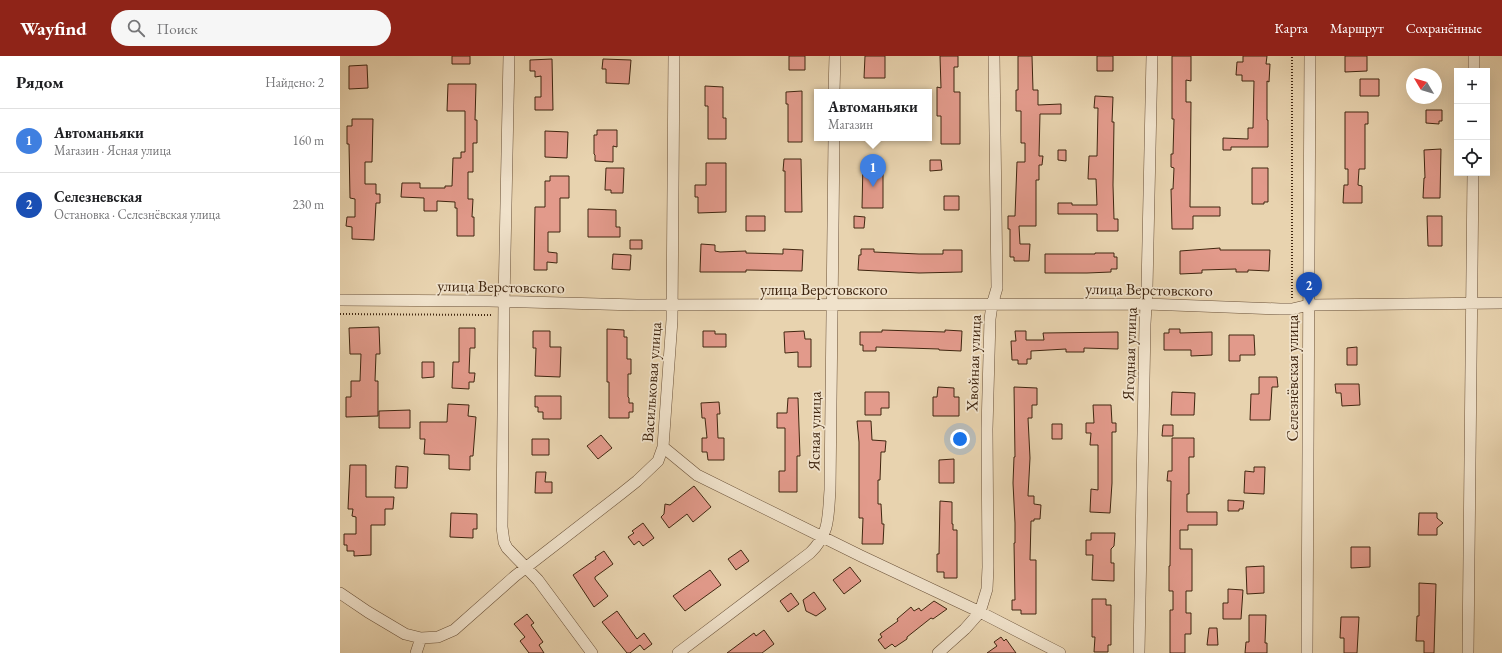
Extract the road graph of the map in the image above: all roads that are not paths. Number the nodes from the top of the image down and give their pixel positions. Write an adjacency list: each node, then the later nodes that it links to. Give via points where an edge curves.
1 (509, 56): 13 (street)
2 (674, 56): 17 (street, Васильковая улица)
3 (835, 56): 9 (street)
4 (994, 56): 18 (street, Хвойная улица, via 997,288)
5 (1152, 56): 16 (street, Ягодная улица)
6 (1310, 56): 19 (street, Селезнёвская улица)
7 (1474, 56): 8 (street)
8 (1474, 68)
9 (834, 89)
10 (834, 141): 20 (street, Ясная улица)
11 (1473, 176): 14 (street)
12 (340, 300): 13 (street, улица Верстовского)
13 (504, 302): 17 (street, улица Верстовского); 23 (street, via 502,527 507,548)
14 (1473, 303): 15 (street, улица Верстовского); 19 (street, улица Верстовского); 34 (street)
15 (1502, 303)
16 (1146, 304): 18 (street, улица Верстовского); 19 (street, улица Верстовского, via 1292,309); 32 (street, Ягодная улица)
17 (672, 305): 20 (street, улица Верстовского); 21 (street, Васильковая улица)
18 (992, 305): 20 (street, улица Верстовского); 25 (street, Хвойная улица, via 987,429 988,567 985,596)
19 (1308, 305): 33 (street, Селезнёвская улица)
20 (832, 306): 22 (street, Ясная улица, via 830,490 828,523)
21 (663, 447): 22 (street, via 697,475); 23 (street, Васильковая улица, via 658,461 637,481)
22 (823, 537): 25 (street); 29 (street, Ясная улица, via 810,553)
23 (527, 568): 26 (street, Васильковая улица, via 454,630 438,637); 28 (street)
24 (340, 593): 26 (street, Васильковая улица, via 395,629)
25 (980, 612): 30 (street, Хвойная улица); 31 (street)
26 (421, 638): 27 (street)
27 (416, 653)
28 (592, 653)
29 (678, 653)
30 (938, 653)
31 (1060, 653)
32 (1139, 653)
33 (1306, 653)
34 (1468, 653)

